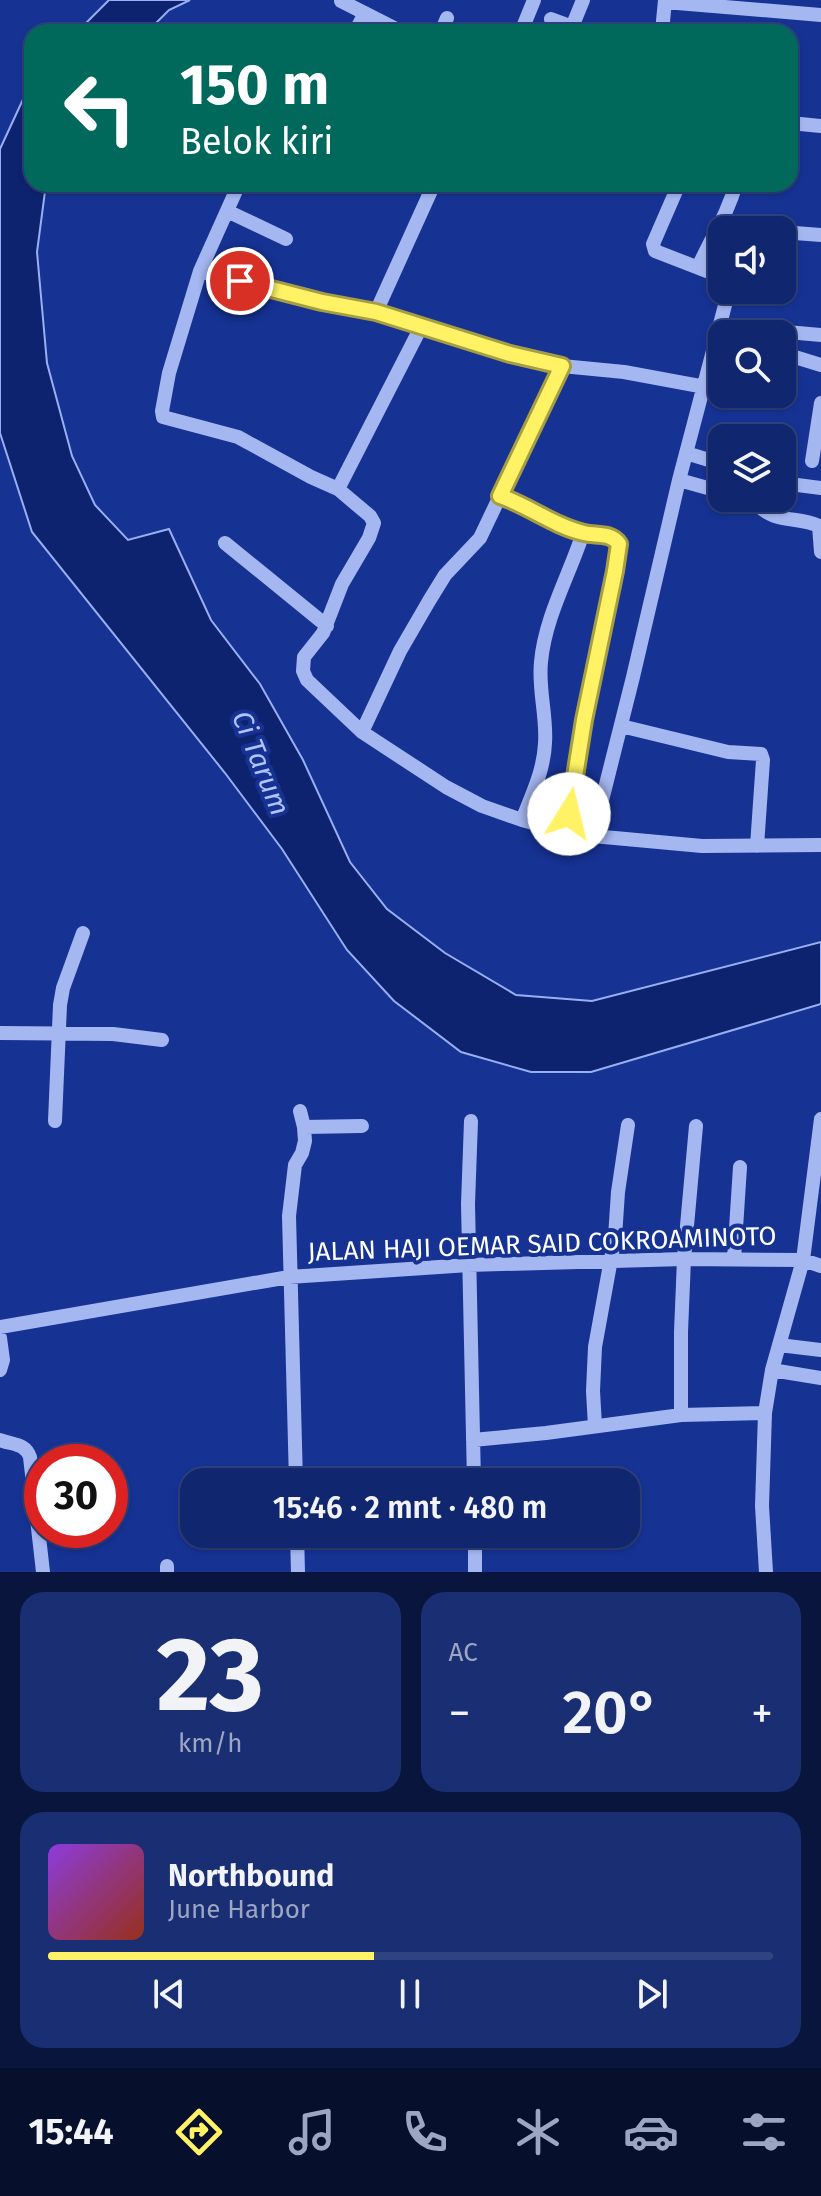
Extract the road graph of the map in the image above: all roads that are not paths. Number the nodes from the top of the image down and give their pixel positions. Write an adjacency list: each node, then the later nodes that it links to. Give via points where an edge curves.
1 (534, 0): 11 (street)
2 (583, 0): 13 (street)
3 (341, 1): 6 (street)
4 (665, 1): 5 (street); 14 (street)
5 (762, 5): 7 (street)
6 (365, 13): 9 (street); 10 (street)
7 (821, 15)
8 (551, 19): 12 (street)
9 (359, 24)
10 (386, 24)
11 (524, 24)
12 (564, 24)
13 (580, 24)
14 (663, 24)
15 (798, 124): 16 (street)
16 (821, 126)
17 (235, 192): 21 (street)
18 (430, 192): 30 (street)
19 (676, 192): 29 (street, via 653,244 655,251)
20 (733, 192): 22 (street)
21 (227, 211): 25 (street); 28 (street)
22 (724, 216)
23 (796, 233): 24 (street)
24 (821, 235)
25 (286, 239)
26 (708, 248): 27 (street)
27 (701, 261)
28 (200, 271): 30 (street); 48 (street, via 169,373 163,417 238,437)
29 (708, 272)
30 (376, 312): 32 (street)
31 (821, 319): 34 (street)
32 (421, 327): 37 (street); 48 (street)
33 (796, 335): 34 (street)
34 (820, 335)
35 (796, 357): 36 (street)
36 (821, 365)
37 (562, 366): 39 (street); 49 (street)
38 (708, 378): 39 (street)
39 (705, 387): 41 (street)
40 (821, 403): 43 (street)
41 (686, 453): 42 (street); 44 (street)
42 (708, 460)
43 (812, 461)
44 (679, 480): 46 (street); 55 (street)
45 (796, 485): 47 (street)
46 (708, 488)
47 (821, 488)
48 (338, 489): 54 (street, via 374,523)
49 (500, 496): 51 (street); 56 (street, via 480,538 429,601)
50 (767, 512): 53 (street, via 819,526)
51 (583, 533): 57 (street, via 548,623 540,686 543,761); 58 (street, via 612,536 619,544)
52 (225, 543): 54 (street)
53 (821, 552)
54 (327, 626): 56 (street, via 304,657 303,671)
55 (621, 726): 59 (street); 61 (street, via 728,752 761,754)
56 (362, 732): 57 (street, via 446,787)
57 (522, 820): 58 (street)
58 (566, 832): 59 (street)
59 (593, 836): 61 (street)
60 (821, 845): 61 (street)
61 (757, 846)
62 (83, 933): 64 (street, via 63,988)
63 (0, 1033): 64 (street)
64 (60, 1034): 65 (street); 68 (street)
65 (162, 1040)
66 (300, 1111): 73 (street)
67 (821, 1119): 74 (street)
68 (55, 1121)
69 (471, 1121): 80 (street)
70 (628, 1125): 79 (street)
71 (362, 1126): 73 (street)
72 (696, 1126): 76 (street)
73 (304, 1127): 82 (street, via 290,1206)
74 (818, 1158): 78 (street)
75 (740, 1167): 77 (street)
76 (684, 1259): 77 (street, JALAN HAJI OEMAR SAID COKROAMINOTO); 79 (street, JALAN HAJI OEMAR SAID COKROAMINOTO); 91 (street)
77 (734, 1259): 78 (street, JALAN HAJI OEMAR SAID COKROAMINOTO)
78 (803, 1260): 81 (street, JALAN HAJI OEMAR SAID COKROAMINOTO); 85 (street)
79 (611, 1262): 80 (street, JALAN HAJI OEMAR SAID COKROAMINOTO); 92 (street, via 595,1347)
80 (469, 1265): 82 (street, JALAN HAJI OEMAR SAID COKROAMINOTO); 94 (street)
81 (821, 1266)
82 (289, 1277): 83 (street, JALAN HAJI OEMAR SAID COKROAMINOTO); 95 (street)
83 (0, 1327)
84 (0, 1338): 87 (street)
85 (779, 1345): 86 (street); 88 (street)
86 (821, 1350)
87 (0, 1370)
88 (772, 1370): 89 (street); 90 (street)
89 (821, 1378)
90 (765, 1413): 91 (street); 102 (street)
91 (681, 1415): 92 (street)
92 (595, 1426): 94 (street)
93 (0, 1440): 99 (street, via 28,1450)
94 (473, 1440): 96 (street)
95 (296, 1468)
96 (474, 1468)
97 (297, 1548): 100 (street)
98 (475, 1548): 101 (street)
99 (43, 1572)
100 (298, 1572)
101 (475, 1572)
102 (766, 1572)

